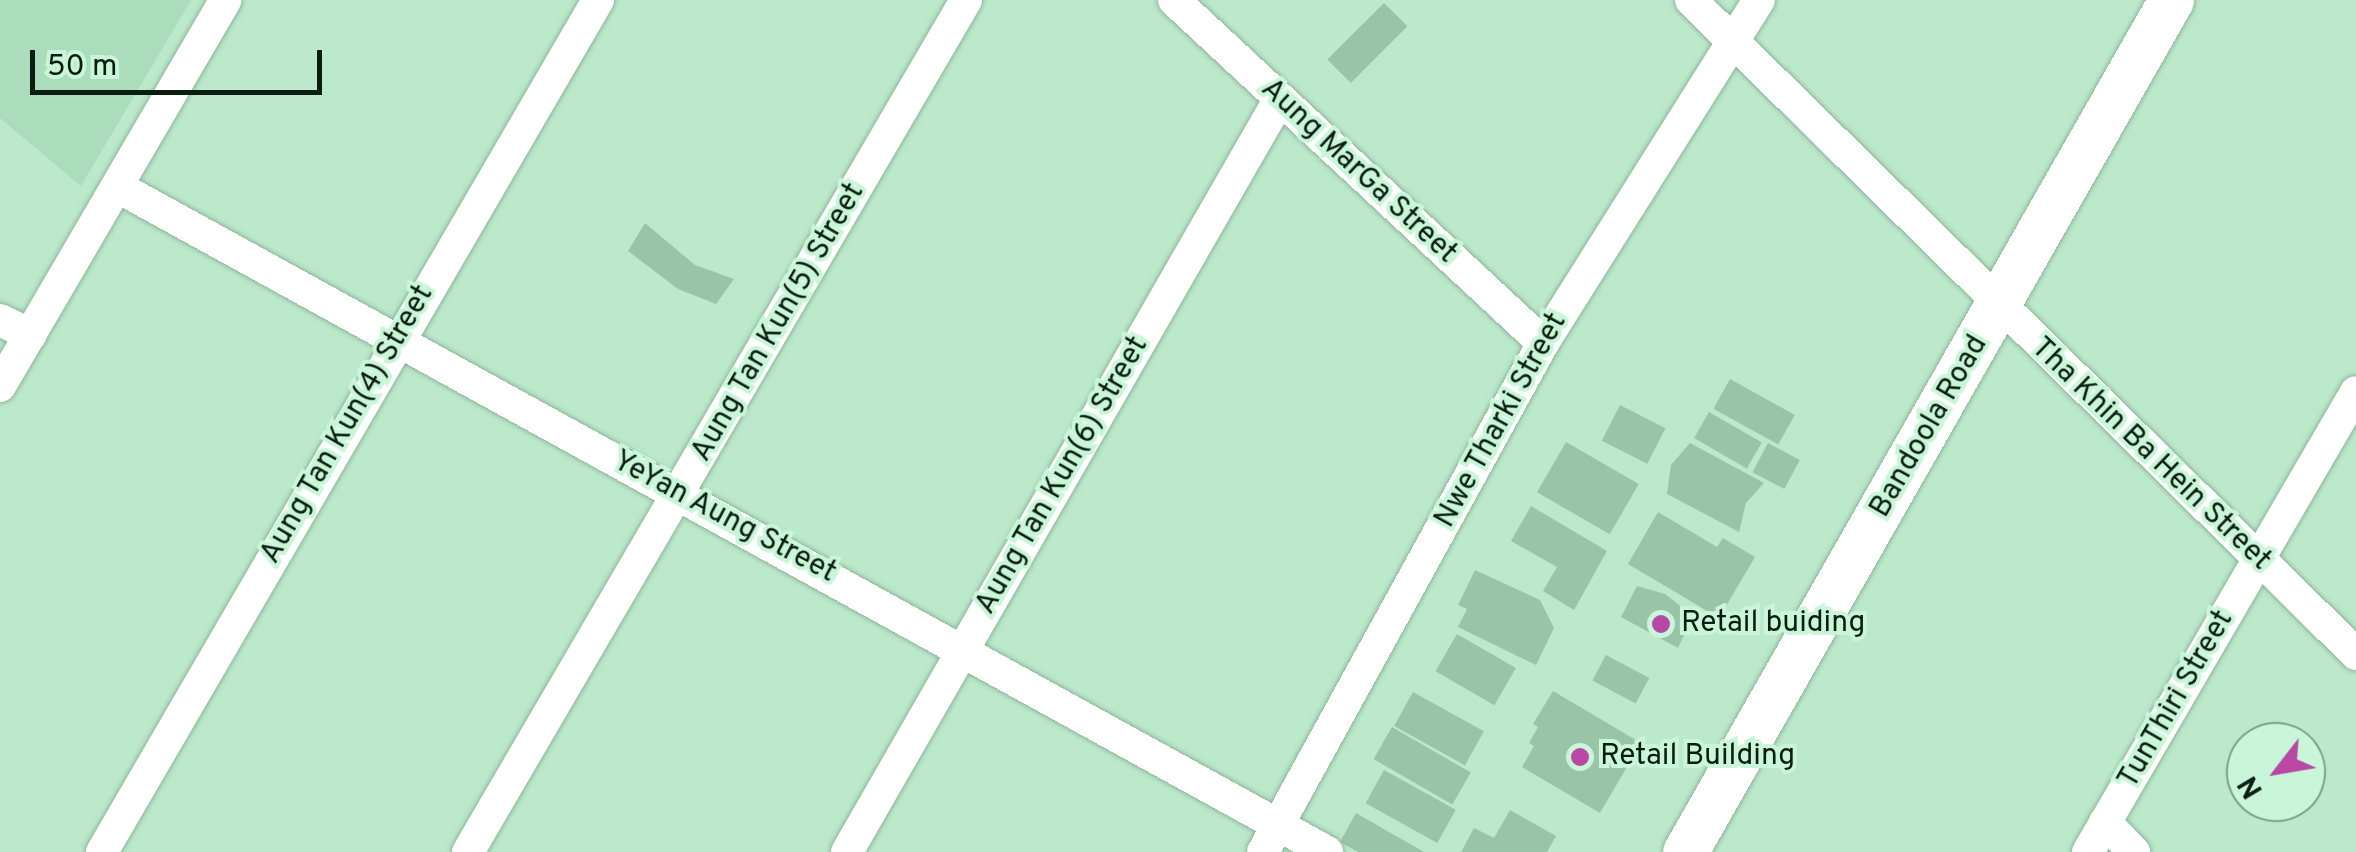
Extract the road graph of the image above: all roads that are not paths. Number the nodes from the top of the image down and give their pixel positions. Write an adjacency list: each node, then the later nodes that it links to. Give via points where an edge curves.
1 (226, 0): 10 (street)
2 (598, 0): 14 (street, Aung Tan Kun(4) Street)
3 (966, 0): 18 (street, Aung Tan Kun(5) Street)
4 (1174, 0): 9 (street, Aung MarGa Street)
5 (1691, 0): 8 (street, Tha Khin Ba Hein Street)
6 (1759, 0): 8 (street, Nwe Tharki Street)
7 (2171, 0): 11 (street, Bandoola Road)
8 (1734, 40): 11 (street, Tha Khin Ba Hein Street); 15 (street, Nwe Tharki Street)
9 (1280, 100): 15 (street, Aung MarGa Street); 20 (street, Aung Tan Kun(6) Street)
10 (118, 187): 13 (street); 14 (street, YeYan Aung Street)
11 (1998, 308): 19 (street, Tha Khin Ba Hein Street); 28 (street, Bandoola Road)
12 (0, 320): 13 (street)
13 (31, 335): 16 (street)
14 (395, 340): 18 (street, YeYan Aung Street); 24 (street, Aung Tan Kun(4) Street)
15 (1543, 343): 23 (street, Nwe Tharki Street)
16 (0, 386)
17 (2356, 392): 19 (street, TunThiri Street)
18 (680, 494): 20 (street, YeYan Aung Street); 25 (street, Aung Tan Kun(5) Street)
19 (2258, 560): 21 (street, Tha Khin Ba Hein Street); 22 (street, TunThiri Street)
20 (963, 648): 23 (street, YeYan Aung Street); 26 (street, Aung Tan Kun(6) Street)
21 (2356, 654)
22 (2105, 822): 29 (street, TunThiri Street); 30 (street)
23 (1271, 838): 27 (street, YeYan Aung Street)
24 (102, 852)
25 (468, 852)
26 (847, 852)
27 (1327, 852)
28 (1685, 852)
29 (2088, 852)
30 (2134, 852)

